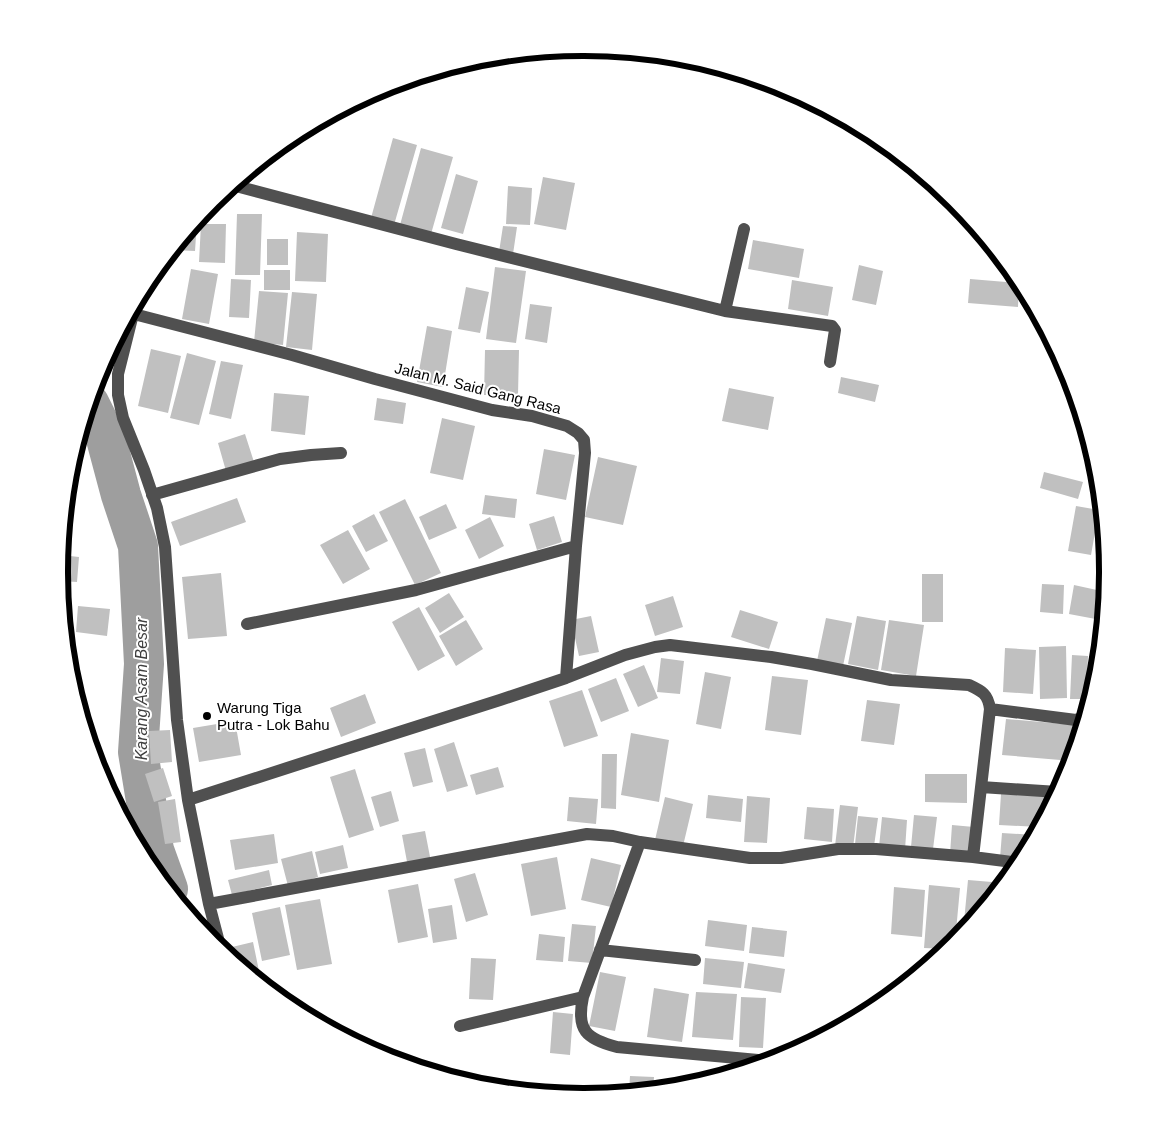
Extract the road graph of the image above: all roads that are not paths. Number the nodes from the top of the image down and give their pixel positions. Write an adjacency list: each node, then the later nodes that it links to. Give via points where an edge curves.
1 (240, 187): 3 (street)
2 (744, 230): 3 (street)
3 (725, 311): 6 (street, via 832,326 835,330)
4 (136, 315): 9 (street, Jalan M. Said Gang Rasa, via 492,410 567,426 584,440 585,453)
5 (127, 333): 8 (street, via 118,374 118,395 123,418)
6 (830, 362)
7 (341, 453): 8 (street, via 280,459)
8 (152, 495): 16 (street, via 165,546 178,720)
9 (576, 546): 10 (street, via 416,590); 11 (street, Jalan M. Said Gang Rasa)
10 (247, 624)
11 (566, 678): 12 (street, via 625,656 670,645 771,657 891,680 970,685 985,694); 16 (street)
12 (990, 709): 13 (street); 14 (street)
13 (1078, 719)
14 (981, 787): 15 (street); 18 (street)
15 (1050, 791)
16 (188, 800): 20 (street)
17 (640, 842): 18 (street, via 750,858 781,858 838,849); 20 (street, via 587,834); 22 (street)
18 (973, 858): 19 (street)
19 (1010, 862)
20 (209, 904): 21 (street)
21 (217, 935)
22 (600, 950): 23 (street); 24 (street)
23 (694, 960)
24 (583, 997): 25 (street); 26 (street, via 581,1023 585,1031 600,1043)
25 (460, 1026)
26 (751, 1059)

